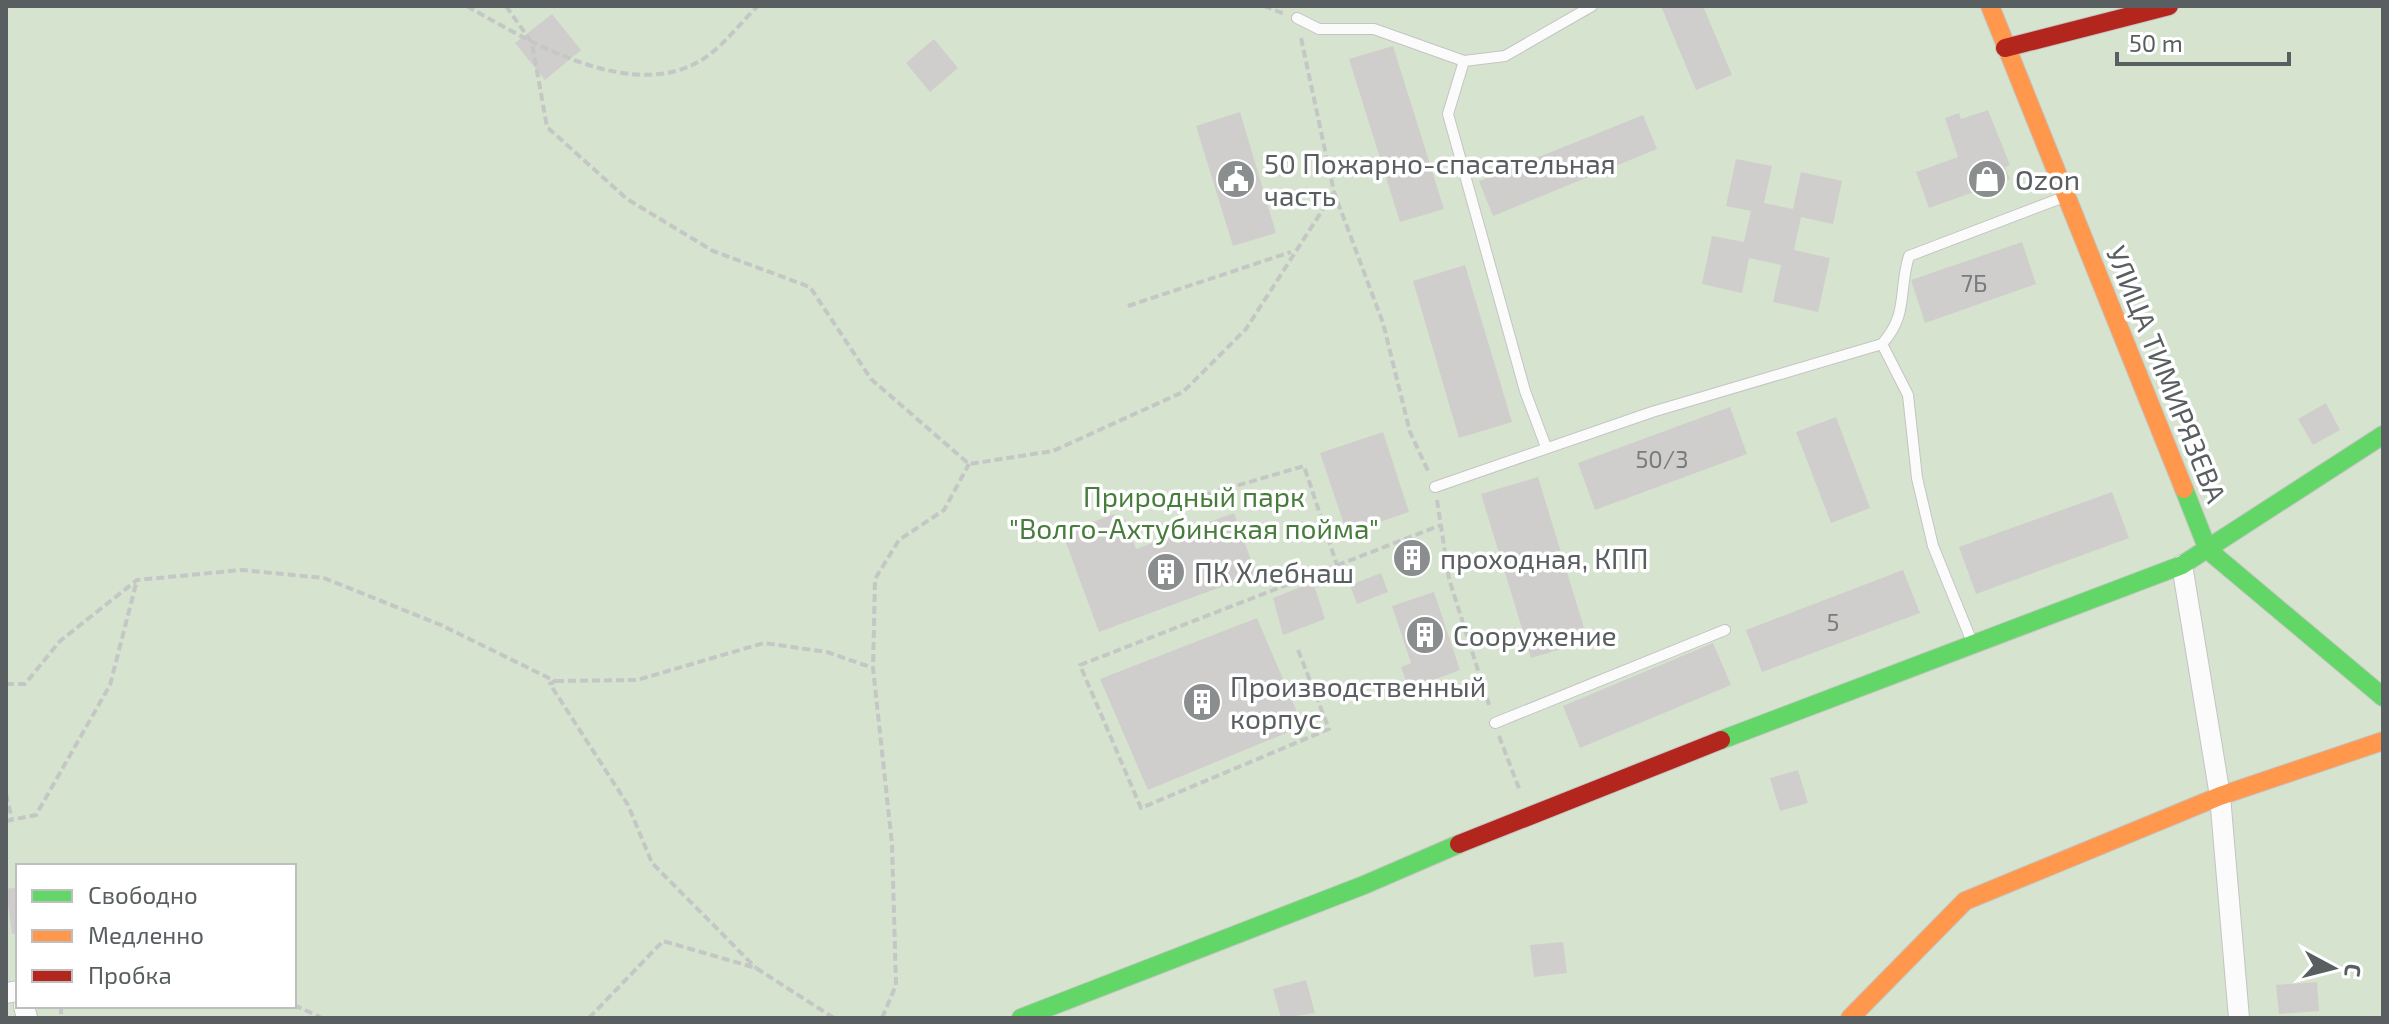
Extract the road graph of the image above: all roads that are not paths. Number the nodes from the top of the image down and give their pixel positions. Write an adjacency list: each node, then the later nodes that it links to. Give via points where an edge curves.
1 (1592, 6): 6 (lane, via 1505,56)
2 (1990, 6): 5 (street, УЛИЦА ТИМИРЯЗЕВА)
3 (2169, 6): 5 (street)
4 (1297, 18): 6 (lane, via 1319,29 1374,29)
5 (2005, 48): 7 (street, УЛИЦА ТИМИРЯЗЕВА)
6 (1464, 61): 10 (lane, via 1448,114 1525,391)
7 (2065, 196): 8 (lane, via 1909,256 1896,329); 12 (street, УЛИЦА ТИМИРЯЗЕВА)
8 (1882, 344): 10 (lane); 15 (lane, via 1908,395 1917,478 1933,546)
9 (2383, 435): 12 (street)
10 (1546, 447): 11 (lane)
11 (1435, 487)
12 (2208, 550): 13 (street); 16 (street, УЛИЦА ТИМИРЯЗЕВА)
13 (2182, 565): 15 (street); 19 (street)
14 (1725, 630): 17 (lane)
15 (1973, 645): 20 (street, via 1528,814 1364,885)
16 (2383, 697)
17 (1495, 723)
18 (2383, 741): 19 (street)
19 (2220, 796): 21 (street, via 1965,901); 22 (street)
20 (1021, 1018)
21 (1850, 1018)
22 (2239, 1018)

